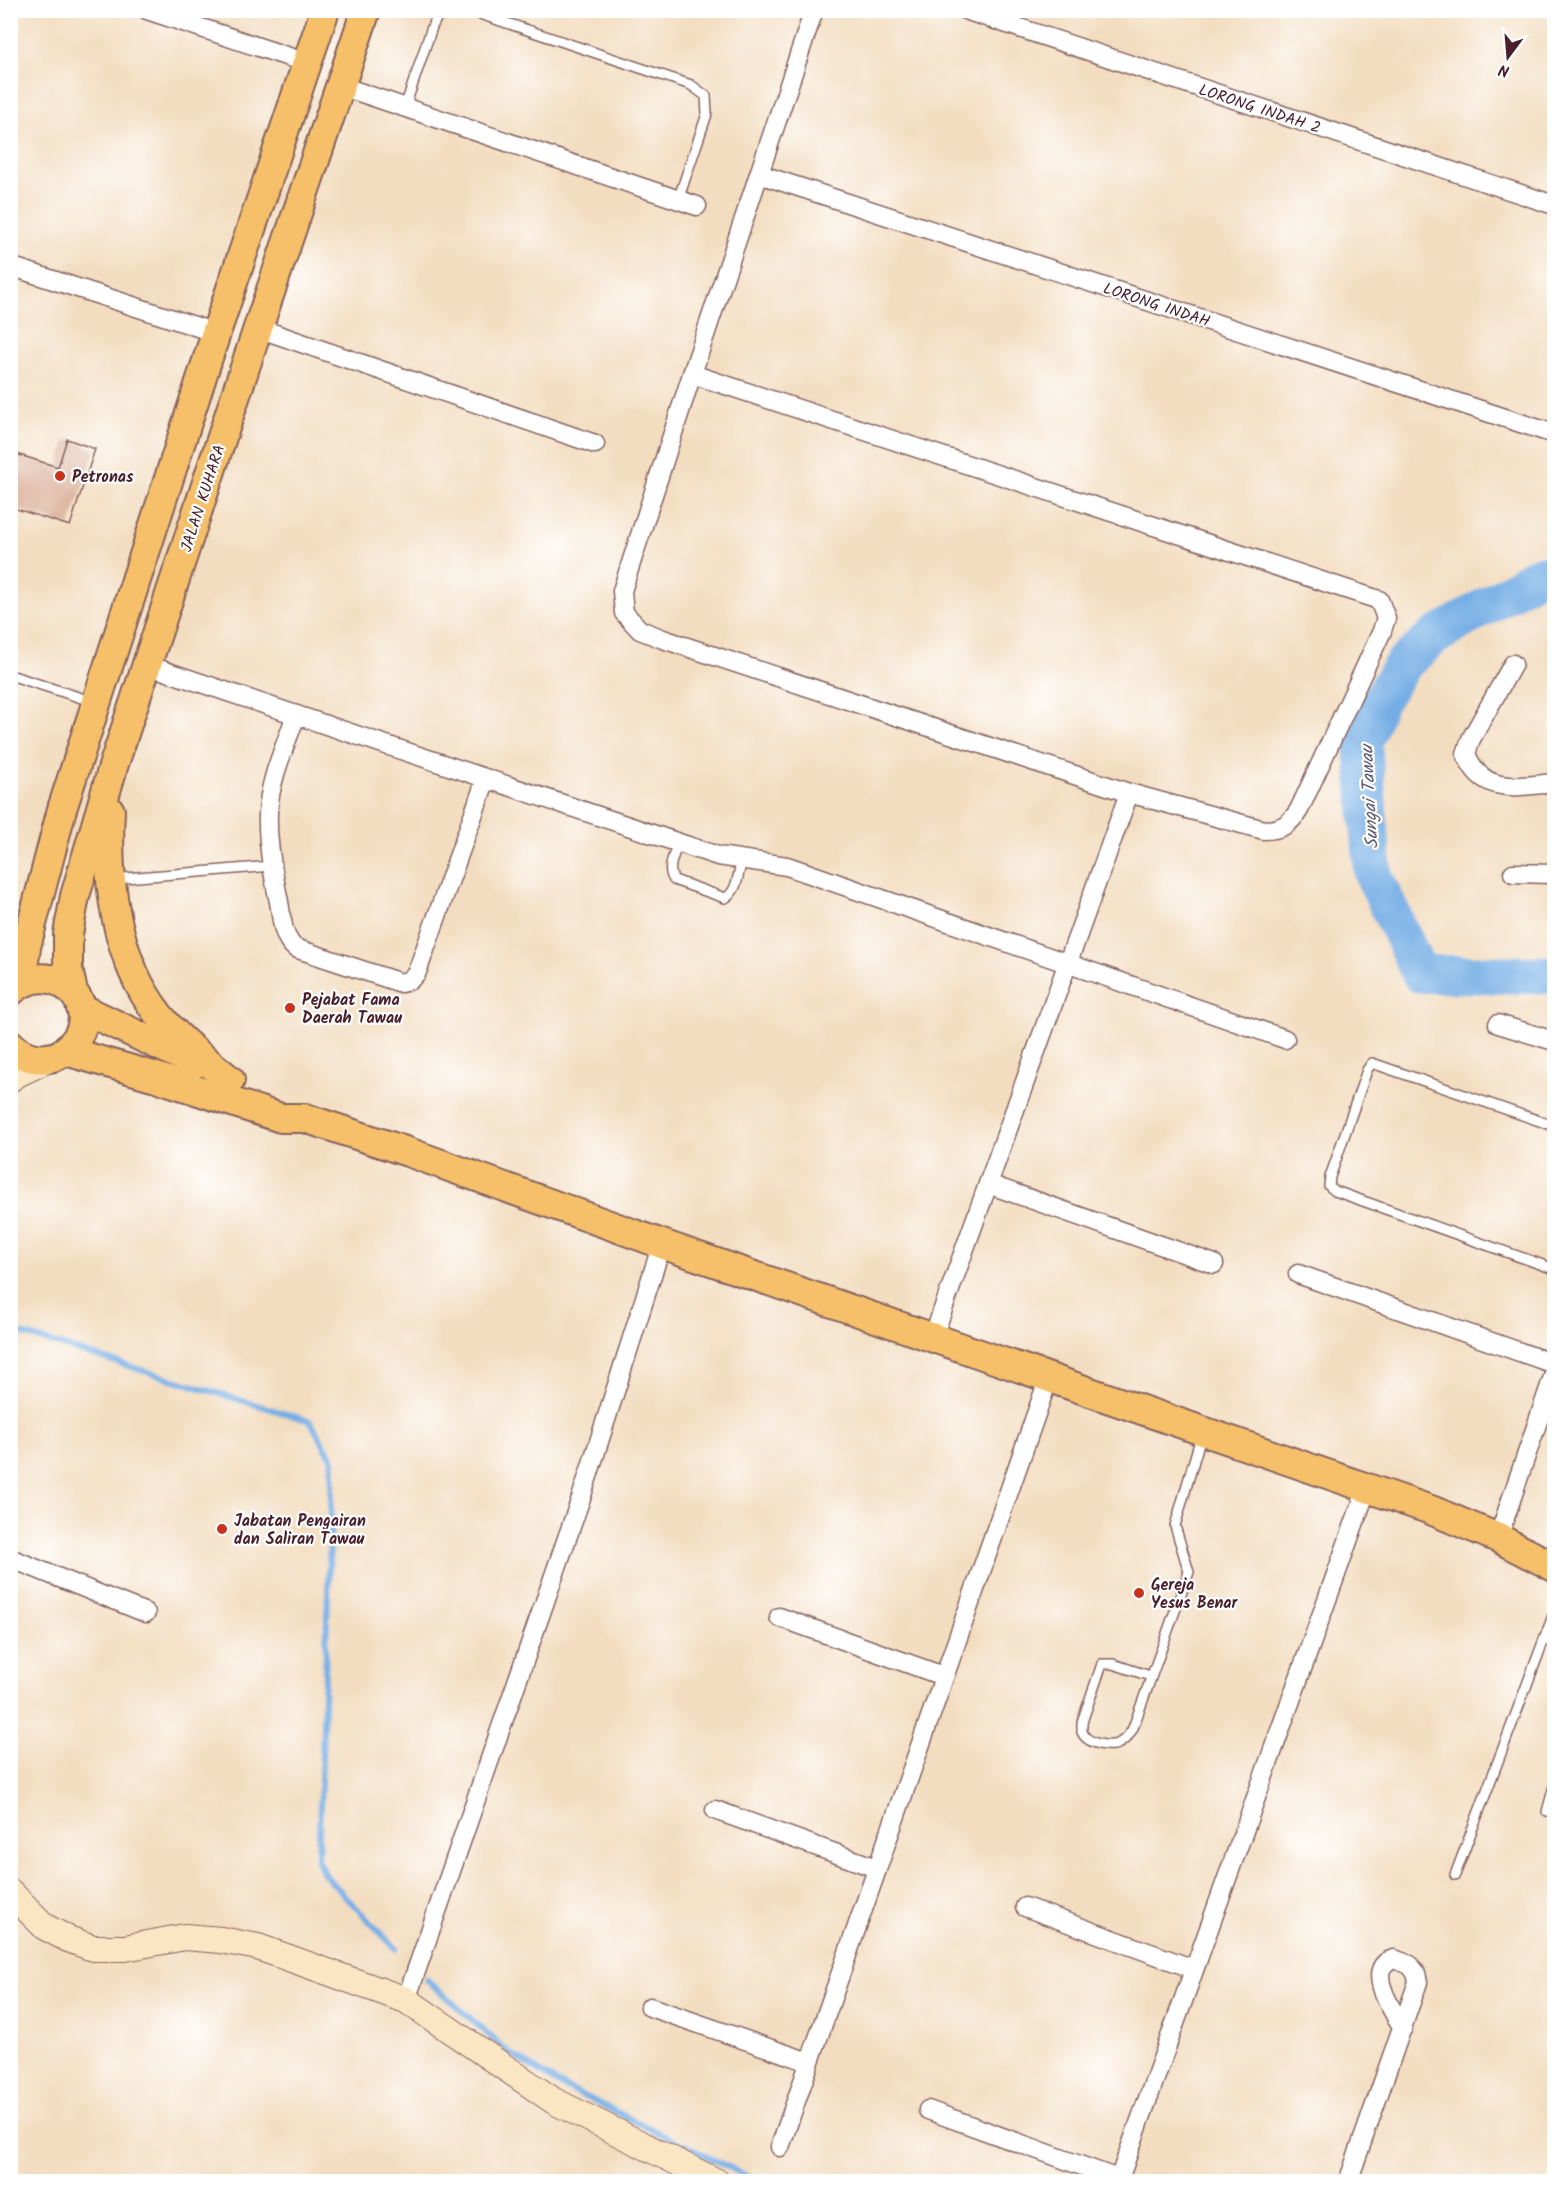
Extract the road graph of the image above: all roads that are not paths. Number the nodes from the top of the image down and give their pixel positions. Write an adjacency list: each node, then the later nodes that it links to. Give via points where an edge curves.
1 (147, 10): 8 (street)
2 (324, 10): 8 (main road)
3 (366, 10): 9 (main road, JALAN KUHARA)
4 (445, 10): 10 (lane, via 432,27)
5 (468, 10): 12 (lane, via 700,90 706,96 707,114)
6 (814, 10): 11 (street)
7 (965, 10): 13 (street, LORONG INDAH 2)
8 (307, 63): 17 (main road)
9 (341, 86): 10 (street); 16 (main road, JALAN KUHARA)
10 (405, 107): 12 (street)
11 (759, 174): 18 (street); 19 (street, LORONG INDAH)
12 (678, 200): 14 (street)
13 (1554, 205)
14 (697, 206)
15 (10, 266): 17 (street)
16 (258, 328): 20 (street); 22 (main road, JALAN KUHARA)
17 (216, 333): 24 (main road)
18 (692, 374): 29 (street, via 622,591 624,613 640,630); 29 (street, via 1380,600 1386,618 1382,631 1291,822 1276,830 1264,830)
19 (1554, 434)
20 (595, 444)
21 (1513, 664): 28 (street, via 1466,754 1472,768 1488,782 1510,786)
22 (147, 665): 25 (street); 26 (main road, JALAN KUHARA)
23 (10, 675): 24 (lane)
24 (95, 702): 37 (main road)
25 (296, 715): 27 (street); 32 (street, via 273,782 268,814)
26 (113, 767): 35 (main road); 38 (main road, JALAN KUHARA, via 75,896 68,934 68,969)
27 (486, 779): 30 (street); 32 (street, via 417,972 410,980 401,983 295,948 286,940)
28 (1554, 783)
29 (1129, 793): 36 (street)
30 (678, 843): 31 (street); 31 (lane, via 670,868 674,880 725,898 734,889)
31 (742, 860): 36 (street, via 787,866)
32 (272, 866): 35 (lane)
33 (1554, 871): 34 (street)
34 (1513, 873)
35 (111, 879): 45 (main road, via 113,905 130,961 158,1014)
36 (1068, 963): 40 (street); 48 (street)
37 (15, 986): 38 (main road, via 34,978 49,978 62,983)
38 (77, 1000): 43 (main road, JALAN KUHARA, via 82,1024 77,1039); 45 (main road)
39 (1498, 1024): 41 (street)
40 (1285, 1039)
41 (1554, 1041)
42 (10, 1044): 43 (main road, via 24,1055 39,1059)
43 (60, 1054): 44 (street); 46 (main road, via 153,1076 281,1118)
44 (10, 1079)
45 (230, 1080): 46 (main road, via 285,1101)
46 (305, 1118): 49 (main road)
47 (1554, 1126): 51 (lane, via 1372,1063 1329,1186)
48 (987, 1185): 50 (street); 53 (street)
49 (662, 1244): 53 (main road); 75 (street, via 581,1498)
50 (1214, 1264)
51 (1554, 1269)
52 (1298, 1274): 54 (street)
53 (933, 1337): 56 (main road)
54 (1554, 1364)
55 (1554, 1374): 59 (street)
56 (1048, 1377): 57 (main road); 65 (street)
57 (1203, 1431): 58 (main road); 66 (lane, via 1175,1526 1189,1572)
58 (1367, 1488): 59 (main road); 74 (street)
59 (1498, 1538): 61 (main road)
60 (10, 1558): 62 (street)
61 (1554, 1567)
62 (146, 1613)
63 (1554, 1613): 71 (lane)
64 (778, 1617): 65 (street)
65 (943, 1676): 70 (street)
66 (1150, 1676): 66 (lane, via 1129,1736 1109,1745 1085,1736 1082,1722 1102,1664)
67 (1554, 1786): 69 (lane)
68 (715, 1810): 70 (street)
69 (1547, 1812)
70 (876, 1868): 78 (street)
71 (1455, 1875)
72 (10, 1892): 75 (street, via 45,1928 93,1948 125,1948 186,1937 221,1940 258,1947)
73 (1025, 1907): 74 (street)
74 (1194, 1969): 81 (street)
75 (406, 2000): 82 (street, via 554,2101)
76 (651, 2007): 78 (street)
77 (1403, 2028): 83 (street)
78 (809, 2062): 80 (street)
79 (928, 2110): 81 (street)
80 (780, 2147)
81 (1118, 2180)
82 (717, 2181)
83 (1348, 2181)

